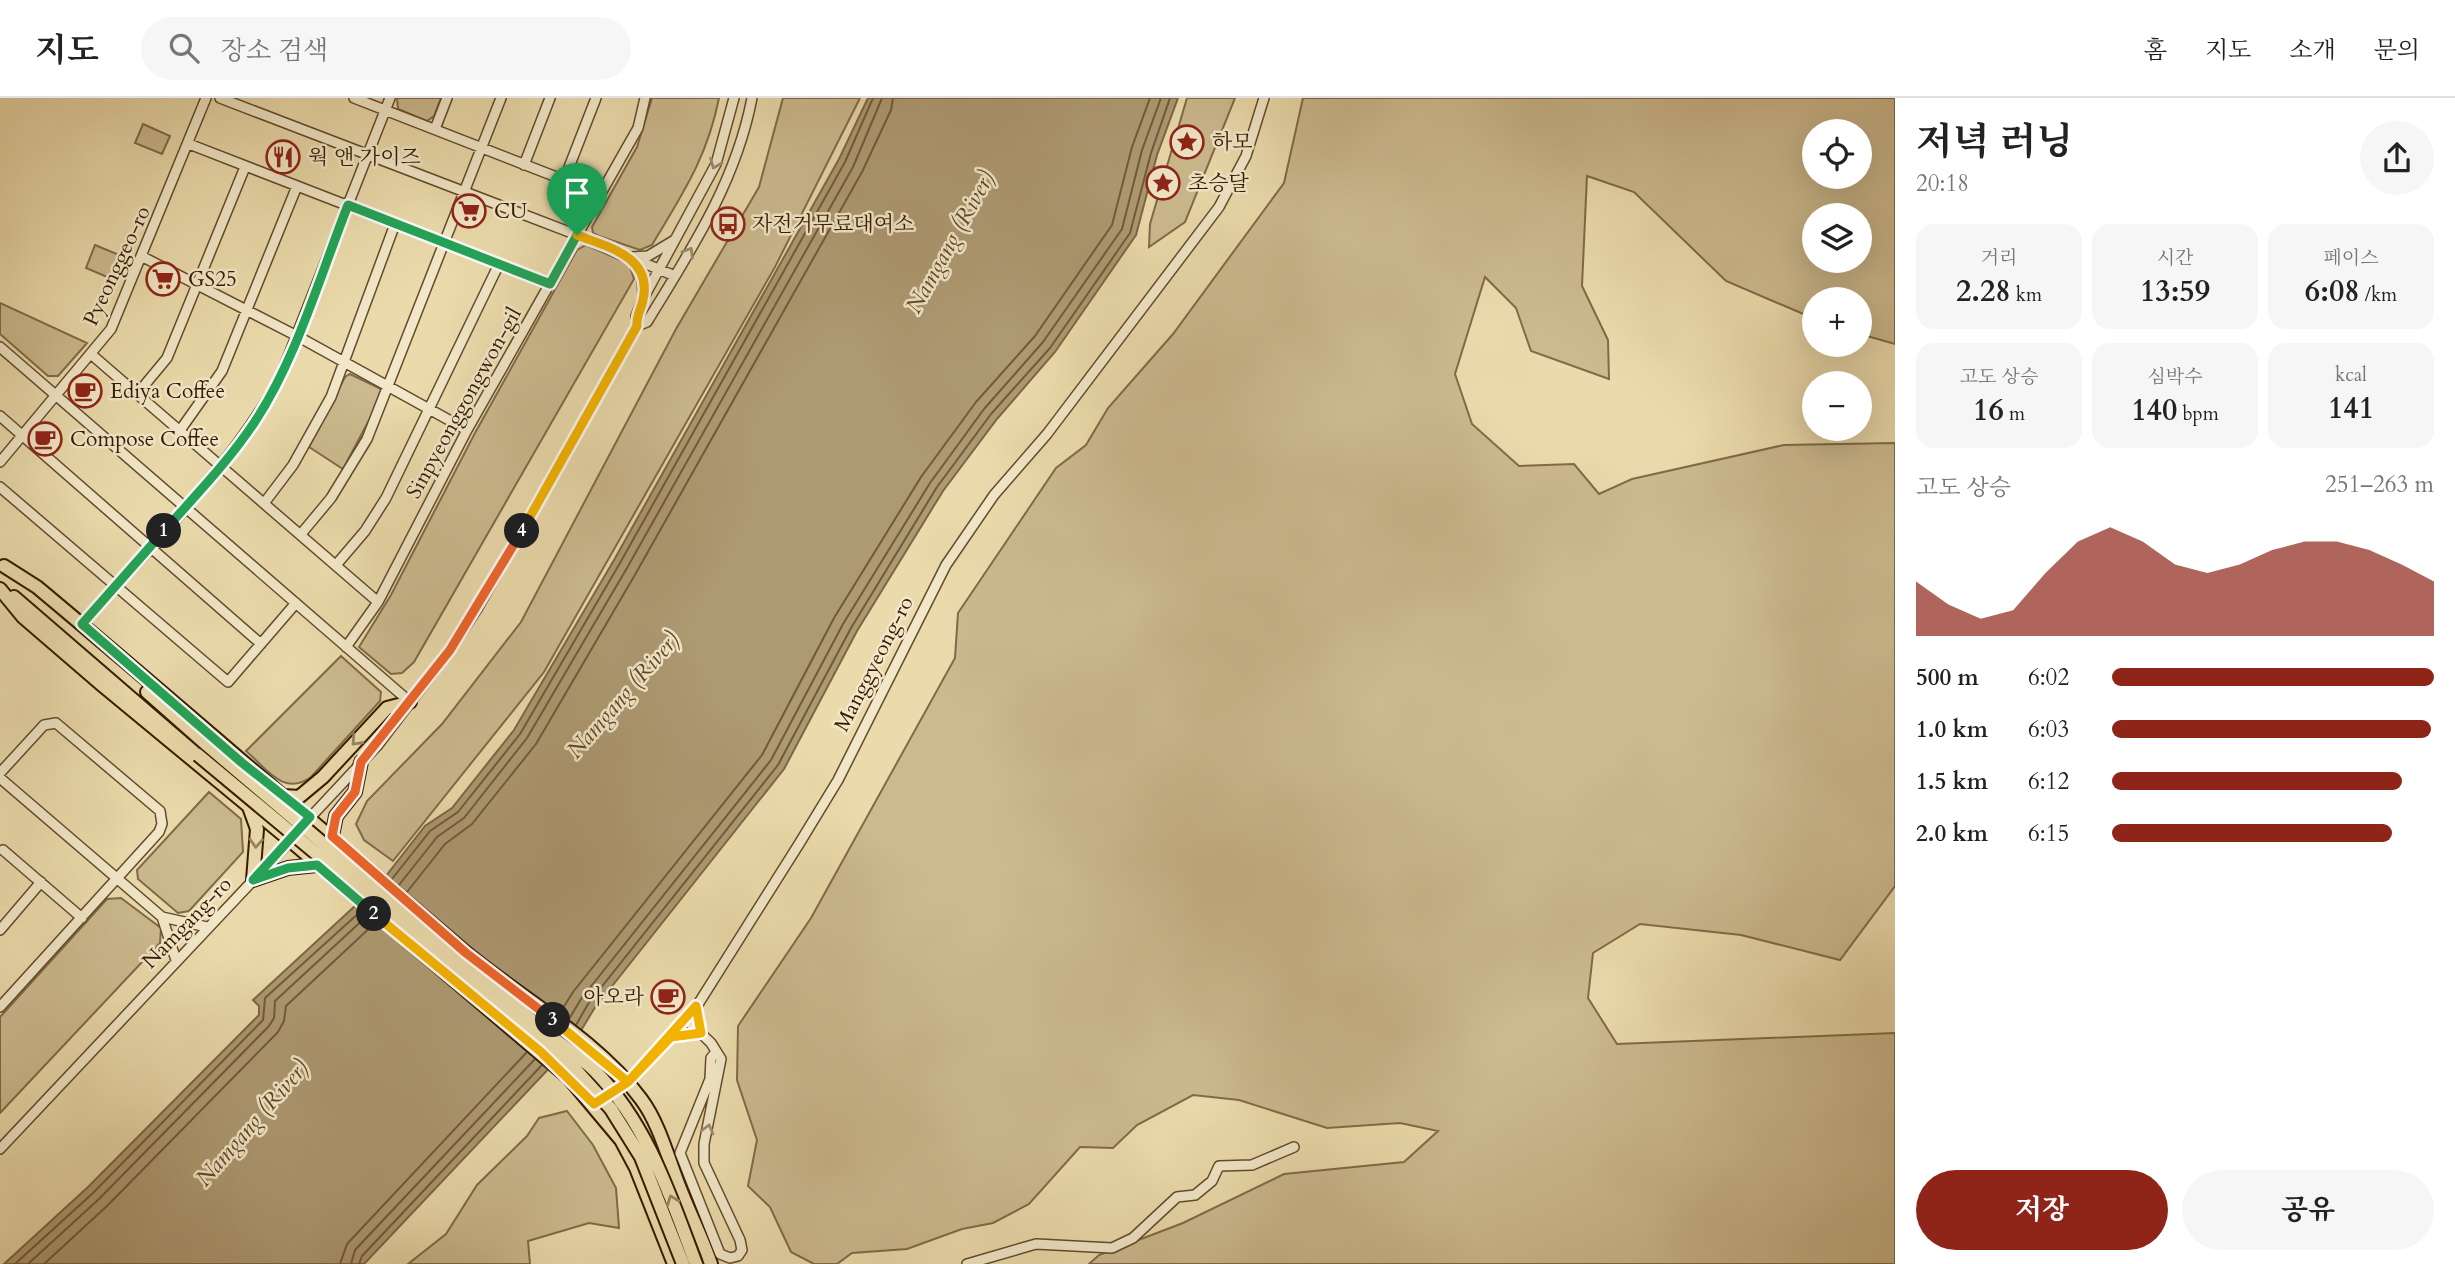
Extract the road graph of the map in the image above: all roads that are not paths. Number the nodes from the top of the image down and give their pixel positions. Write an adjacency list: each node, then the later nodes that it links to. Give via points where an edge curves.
1 (206, 98): 15 (street, Pyeonggeo-ro)
2 (220, 98): 17 (street)
3 (355, 98): 13 (street)
4 (390, 98): 13 (street)
5 (447, 98): 14 (street)
6 (501, 98): 16 (street)
7 (550, 98): 18 (street)
8 (596, 98): 20 (street)
9 (645, 98): 23 (street, Sinpyeonggongwon-gil, via 638,128)
10 (734, 98): 27 (street, Namgang-ro, one-way to 27, via 716,164)
11 (752, 98): 33 (street, Namgang-ro, one-way to 11, via 734,169)
12 (1264, 98): 85 (street, Manggyeong-ro, via 1246,156 1219,207 1047,434 994,495 946,565 838,780)
13 (385, 110): 14 (street); 17 (street)
14 (435, 130): 16 (street)
15 (189, 144): 19 (street); 29 (street, Pyeonggeo-ro)
16 (482, 148): 18 (street); 22 (street)
17 (369, 153): 22 (street); 24 (street)
18 (524, 165): 20 (street)
19 (245, 167): 21 (street); 35 (street)
20 (564, 180): 23 (street)
21 (297, 186): 24 (street); 37 (street)
22 (465, 191): 26 (street); 28 (street)
23 (600, 194): 26 (street, Sinpyeonggongwon-gil)
24 (348, 205): 25 (street); 39 (street)
25 (395, 223): 28 (street); 42 (street)
26 (577, 235): 30 (street); 34 (street, Sinpyeonggongwon-gil)
27 (674, 240): 30 (street, via 649,256); 32 (street, Namgang-ro)
28 (445, 243): 31 (street); 43 (street)
29 (143, 257): 35 (street); 41 (street, Pyeonggeo-ro, via 111,329)
30 (630, 257): 32 (street); 36 (street, via 642,271)
31 (499, 264): 34 (street); 46 (street)
32 (659, 269): 33 (street); 36 (street, Namgang-ro)
33 (675, 276): 38 (street, Namgang-ro, via 648,322)
34 (550, 284): 49 (street, Sinpyeonggongwon-gil)
35 (198, 285): 37 (street); 44 (street, via 167,358)
36 (643, 299): 38 (street, Namgang-ro)
37 (246, 310): 39 (street); 48 (street, via 222,371)
38 (637, 326): 67 (street, Namgang-ro, via 477,609)
39 (297, 336): 42 (street); 52 (street, via 255,422)
40 (0, 347): 45 (street)
41 (92, 355): 44 (street); 45 (street, Pyeonggeo-ro)
42 (344, 363): 43 (street); 54 (street, via 313,432)
43 (390, 388): 46 (street); 56 (street, via 354,462)
44 (138, 393): 48 (street)
45 (57, 396): 50 (street, Pyeonggeo-ro); 55 (street)
46 (427, 408): 49 (street); 59 (street, via 386,498)
47 (0, 416): 50 (street)
48 (181, 429): 52 (street)
49 (467, 430): 62 (street, Sinpyeonggongwon-gil)
50 (23, 435): 51 (street, Pyeonggeo-ro); 57 (street)
51 (0, 462)
52 (223, 465): 54 (street); 55 (street)
53 (0, 487): 60 (street)
54 (265, 502): 56 (street)
55 (185, 507): 57 (street); 63 (street)
56 (302, 534): 59 (street)
57 (151, 546): 60 (street); 65 (street)
58 (2, 565): 64 (main road); 97 (main road, one-way to 58, bridge, via 650,1147 627,1108 594,1070 207,745)
59 (336, 565): 62 (street)
60 (116, 585): 64 (street); 65 (street, via 228,682)
61 (0, 587): 71 (main road, via 23,617); 96 (main road, bridge, via 574,1068 611,1109 640,1157)
62 (378, 602): 66 (street, Sinpyeonggongwon-gil)
63 (296, 603): 65 (street); 66 (street)
64 (82, 624): 70 (main road)
65 (261, 644)
66 (346, 647): 67 (street)
67 (410, 702): 68 (street, Namgang-ro); 70 (main road, one-way to 70, via 387,708 299,797)
68 (361, 762): 72 (street, Namgang-ro); 73 (main road, via 355,792 336,816)
69 (0, 775): 77 (street); 77 (street, via 44,725 56,723 152,804 162,816 159,832)
70 (284, 796): 72 (main road)
71 (249, 807): 74 (main road); 78 (main road, one-way to 78, via 257,829)
72 (310, 817): 73 (main road); 74 (street, Namgang-ro)
73 (332, 836): 91 (main road, via 466,953)
74 (291, 841): 76 (main road); 78 (street, Namgang-ro)
75 (1, 850): 79 (street)
76 (317, 865): 78 (main road, via 288,868); 92 (main road)
77 (118, 878): 80 (street); 81 (street)
78 (253, 880): 82 (street, Namgang-ro)
79 (41, 882): 81 (street); 83 (street)
80 (162, 917): 82 (street); 84 (street)
81 (82, 918): 86 (street)
82 (207, 927): 84 (street, Namgang-ro)
83 (0, 930)
84 (176, 960): 94 (street, Namgang-ro)
85 (696, 1006): 87 (street, Manggyeong-ro); 88 (street)
86 (0, 1007)
87 (687, 1020): 88 (street); 89 (street, Manggyeong-ro)
88 (701, 1033): 89 (street); 90 (street)
89 (671, 1037): 91 (street, Manggyeong-ro)
90 (716, 1052): 90 (street, one-way to 90, via 710,1058 710,1079 680,1153 720,1254 730,1258 742,1250 740,1240 704,1163 719,1074)
91 (628, 1082): 92 (main road); 98 (main road, via 657,1129)
92 (594, 1104): 95 (main road, via 636,1168)
93 (1294, 1147): 99 (street, via 1252,1164 1219,1166 1212,1181 1195,1195 1177,1197 1133,1238 1112,1248 1036,1244)
94 (0, 1149)
95 (674, 1264)
96 (683, 1264)
97 (696, 1264)
98 (711, 1264)
99 (967, 1264)

